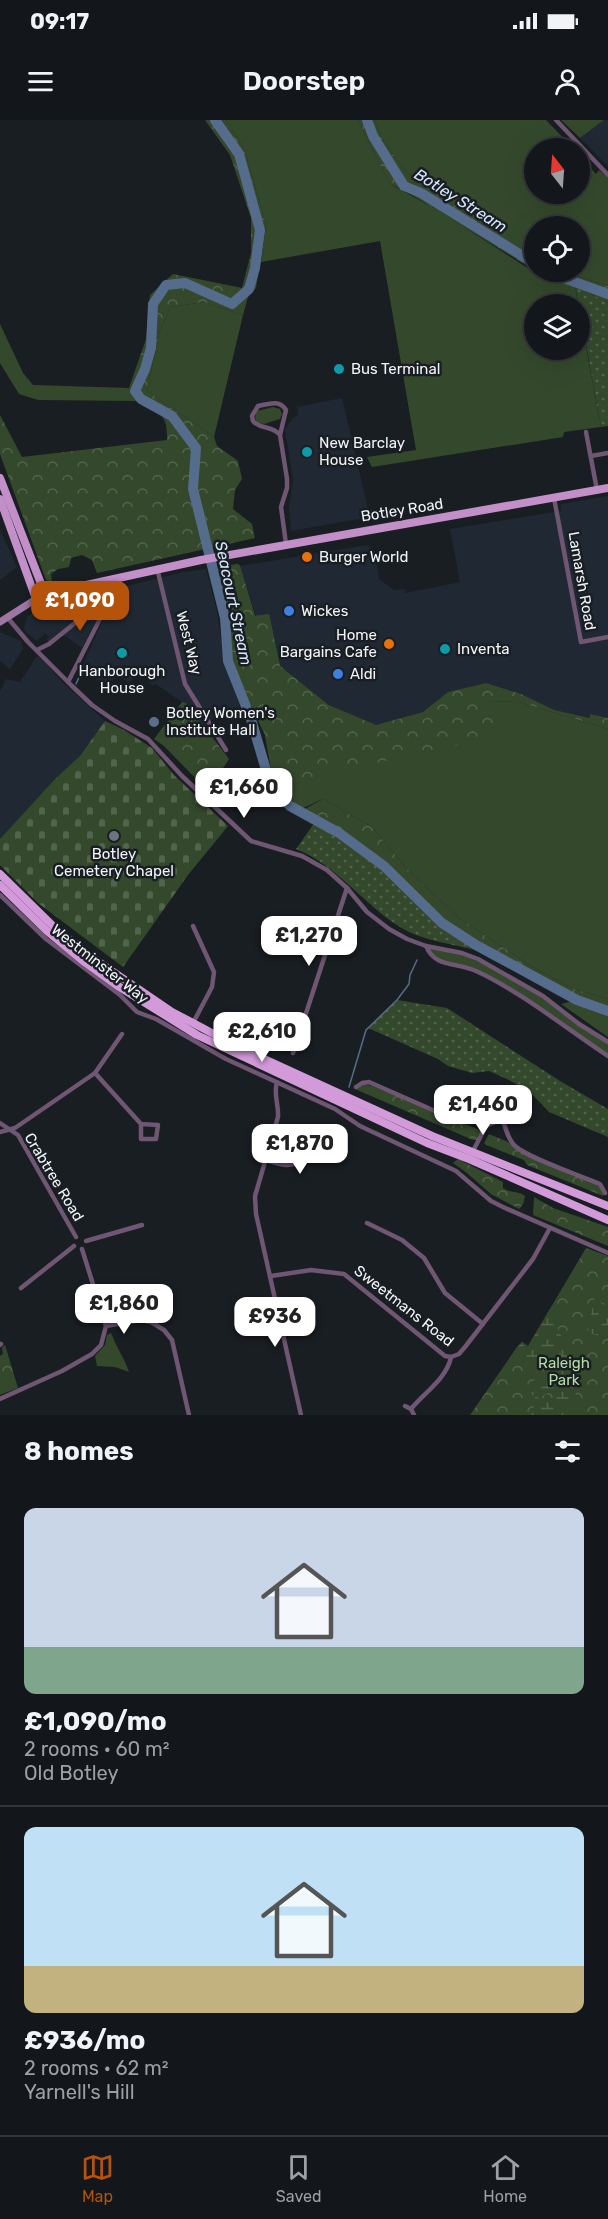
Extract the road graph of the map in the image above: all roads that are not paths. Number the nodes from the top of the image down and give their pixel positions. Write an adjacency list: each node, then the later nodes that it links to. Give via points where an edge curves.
1 (556, 120): 2 (street)
2 (608, 175)
3 (586, 432): 6 (street)
4 (280, 435): 4 (street, via 253,421 258,406 276,402 283,405 286,410); 12 (street, via 287,479 281,507)
5 (608, 453): 6 (street)
6 (591, 456): 9 (street)
7 (0, 478): 15 (main road)
8 (608, 488): 9 (main road, Botley Road)
9 (597, 490): 10 (main road, Botley Road)
10 (554, 498): 12 (main road, Botley Road); 20 (street, Lamarsh Road, via 581,642)
11 (0, 499): 16 (main road)
12 (286, 544): 13 (main road, Botley Road)
13 (157, 568): 14 (main road); 23 (street, West Way, via 185,684)
14 (100, 583): 15 (main road); 17 (street)
15 (45, 594): 16 (main road)
16 (36, 598): 18 (main road)
17 (105, 606): 21 (street, via 96,606); 22 (street)
18 (7, 617): 19 (main road); 21 (street)
19 (0, 622)
20 (608, 637)
21 (37, 650): 22 (street)
22 (68, 682): 26 (street, via 92,705 148,739 251,841 302,856 327,870)
23 (226, 750)
24 (0, 874): 30 (highway, via 87,954)
25 (0, 885): 50 (highway, via 82,960 197,1035 427,1143)
26 (347, 888): 29 (street, via 367,912 389,929); 33 (street)
27 (0, 895): 36 (street, Westminster Way, via 46,939 120,994 137,1012)
28 (193, 926): 30 (street, via 214,972 212,987)
29 (426, 946): 32 (street, via 478,959 543,996); 34 (street, via 436,960 475,970 501,984)
30 (193, 1023): 46 (highway, via 377,1111)
31 (122, 1034): 35 (street)
32 (608, 1042)
33 (293, 1053)
34 (608, 1056)
35 (95, 1073): 41 (street); 43 (street)
36 (277, 1082): 47 (street, via 278,1117); 53 (street, Westminster Way, via 456,1171 491,1201)
37 (356, 1087): 38 (street, via 369,1082 459,1120)
38 (481, 1111): 39 (street, via 495,1111); 42 (street)
39 (503, 1119): 42 (street); 48 (street, via 509,1140 520,1150 600,1184)
40 (0, 1123): 43 (street, Crabtree Road)
41 (141, 1124): 41 (street, via 141,1139 156,1139 158,1125)
42 (486, 1125): 46 (street)
43 (10, 1130): 44 (street); 54 (street, Crabtree Road, via 20,1139)
44 (0, 1132)
45 (310, 1139): 47 (street, via 301,1162 295,1165)
46 (473, 1151): 49 (highway)
47 (266, 1161): 59 (street, via 255,1196)
48 (605, 1193)
49 (608, 1206)
50 (608, 1221)
51 (367, 1224): 61 (street, via 402,1240 424,1258 445,1293)
52 (142, 1226): 55 (street)
53 (550, 1227): 58 (street, Westminster Way); 61 (street, via 533,1259)
54 (76, 1238): 55 (street); 56 (street)
55 (86, 1241): 57 (street)
56 (74, 1246): 57 (street); 60 (street)
57 (82, 1249): 62 (street)
58 (608, 1253)
59 (271, 1276): 63 (street, Sweetmans Road, via 311,1270 344,1274 441,1354); 68 (street)
60 (21, 1288)
61 (483, 1324): 63 (street, via 459,1354)
62 (106, 1326): 64 (street, via 101,1345 92,1354); 67 (street, via 141,1320 164,1330 172,1340)
63 (451, 1357): 66 (street, via 443,1375)
64 (0, 1399)
65 (405, 1407): 66 (street)
66 (411, 1409): 69 (street)
67 (189, 1415)
68 (301, 1415)
69 (414, 1415)

